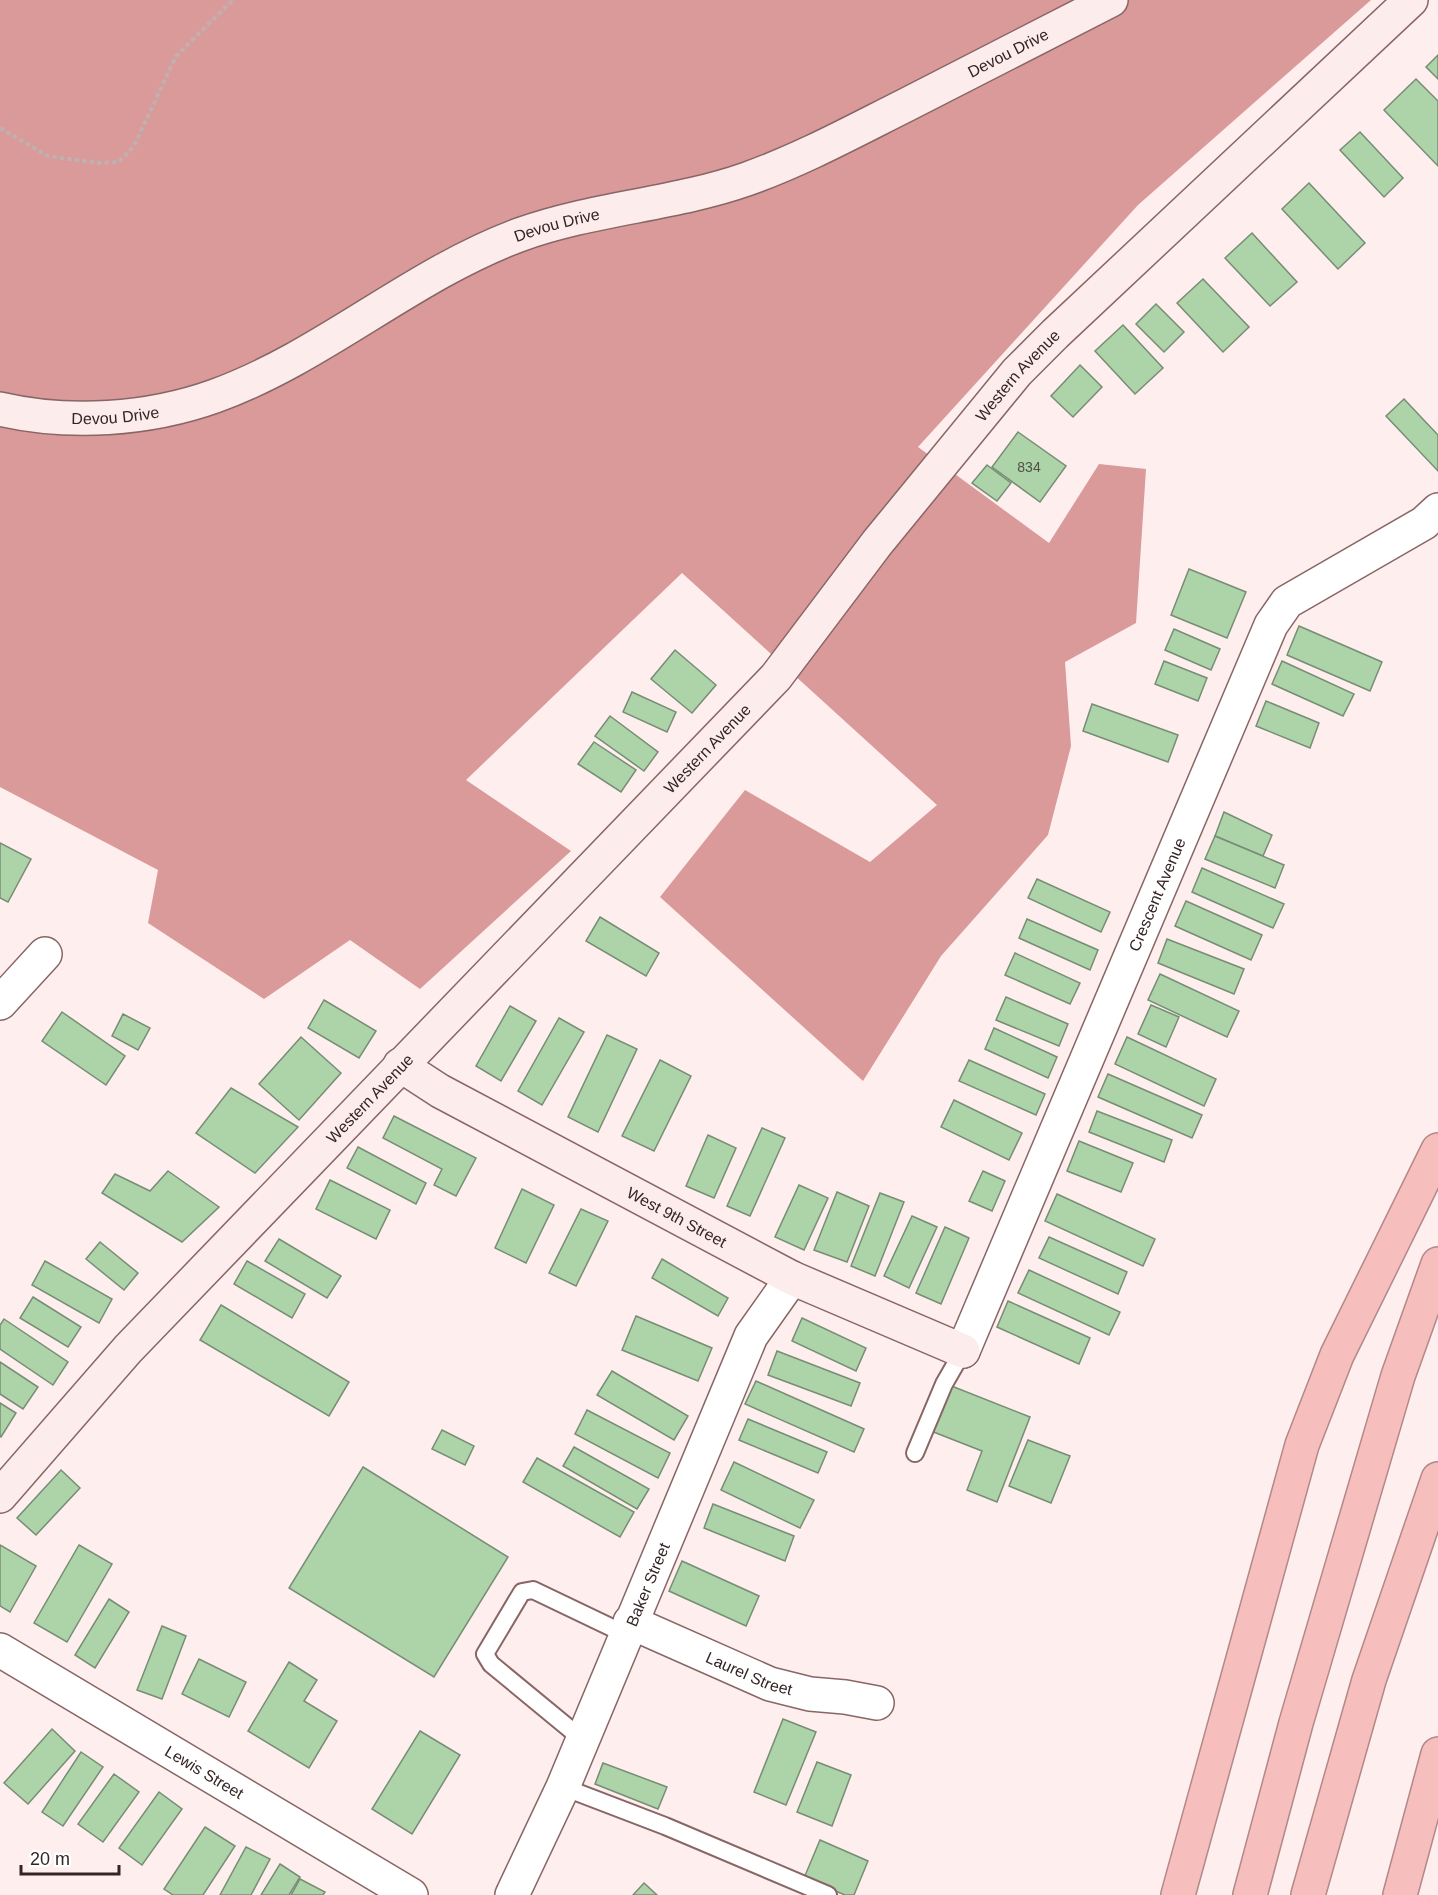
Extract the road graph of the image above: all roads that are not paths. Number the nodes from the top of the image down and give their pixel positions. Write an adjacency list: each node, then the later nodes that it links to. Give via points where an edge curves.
1 (1111, 0): 3 (street, Devou Drive, via 817,150 748,178 688,196 581,217 518,235 439,272 276,367 214,396 144,414 90,418)
2 (1411, 0): 7 (street, Western Avenue, via 1017,372 877,543 776,677)
3 (0, 409)
4 (1438, 510): 11 (street, Crescent Avenue, via 1424,523 1287,602 1271,625)
5 (45, 954): 6 (street)
6 (0, 1003)
7 (400, 1065): 10 (street, West 9th Street, via 440,1091); 14 (street, Western Avenue, via 128,1349)
8 (1438, 1150): 24 (highway, via 1338,1355 1302,1445)
9 (1438, 1264): 25 (highway, via 1398,1376)
10 (792, 1278): 11 (street, West 9th Street); 15 (street, Baker Street, via 751,1336)
11 (963, 1351): 12 (lane, via 944,1384)
12 (915, 1453)
13 (1438, 1479): 26 (highway, via 1369,1680)
14 (0, 1496)
15 (627, 1628): 17 (street, Laurel Street, via 770,1684); 18 (street, Baker Street); 18 (lane, via 533,1590 522,1592 486,1654 490,1664)
16 (0, 1650): 21 (street, Lewis Street)
17 (877, 1703)
18 (582, 1739): 20 (street, Baker Street)
19 (1438, 1754): 27 (highway)
20 (562, 1787): 22 (street, Baker Street); 23 (lane)
21 (411, 1895)
22 (512, 1895)
23 (828, 1895)
24 (1178, 1895)
25 (1250, 1895)
26 (1308, 1895)
27 (1400, 1895)

